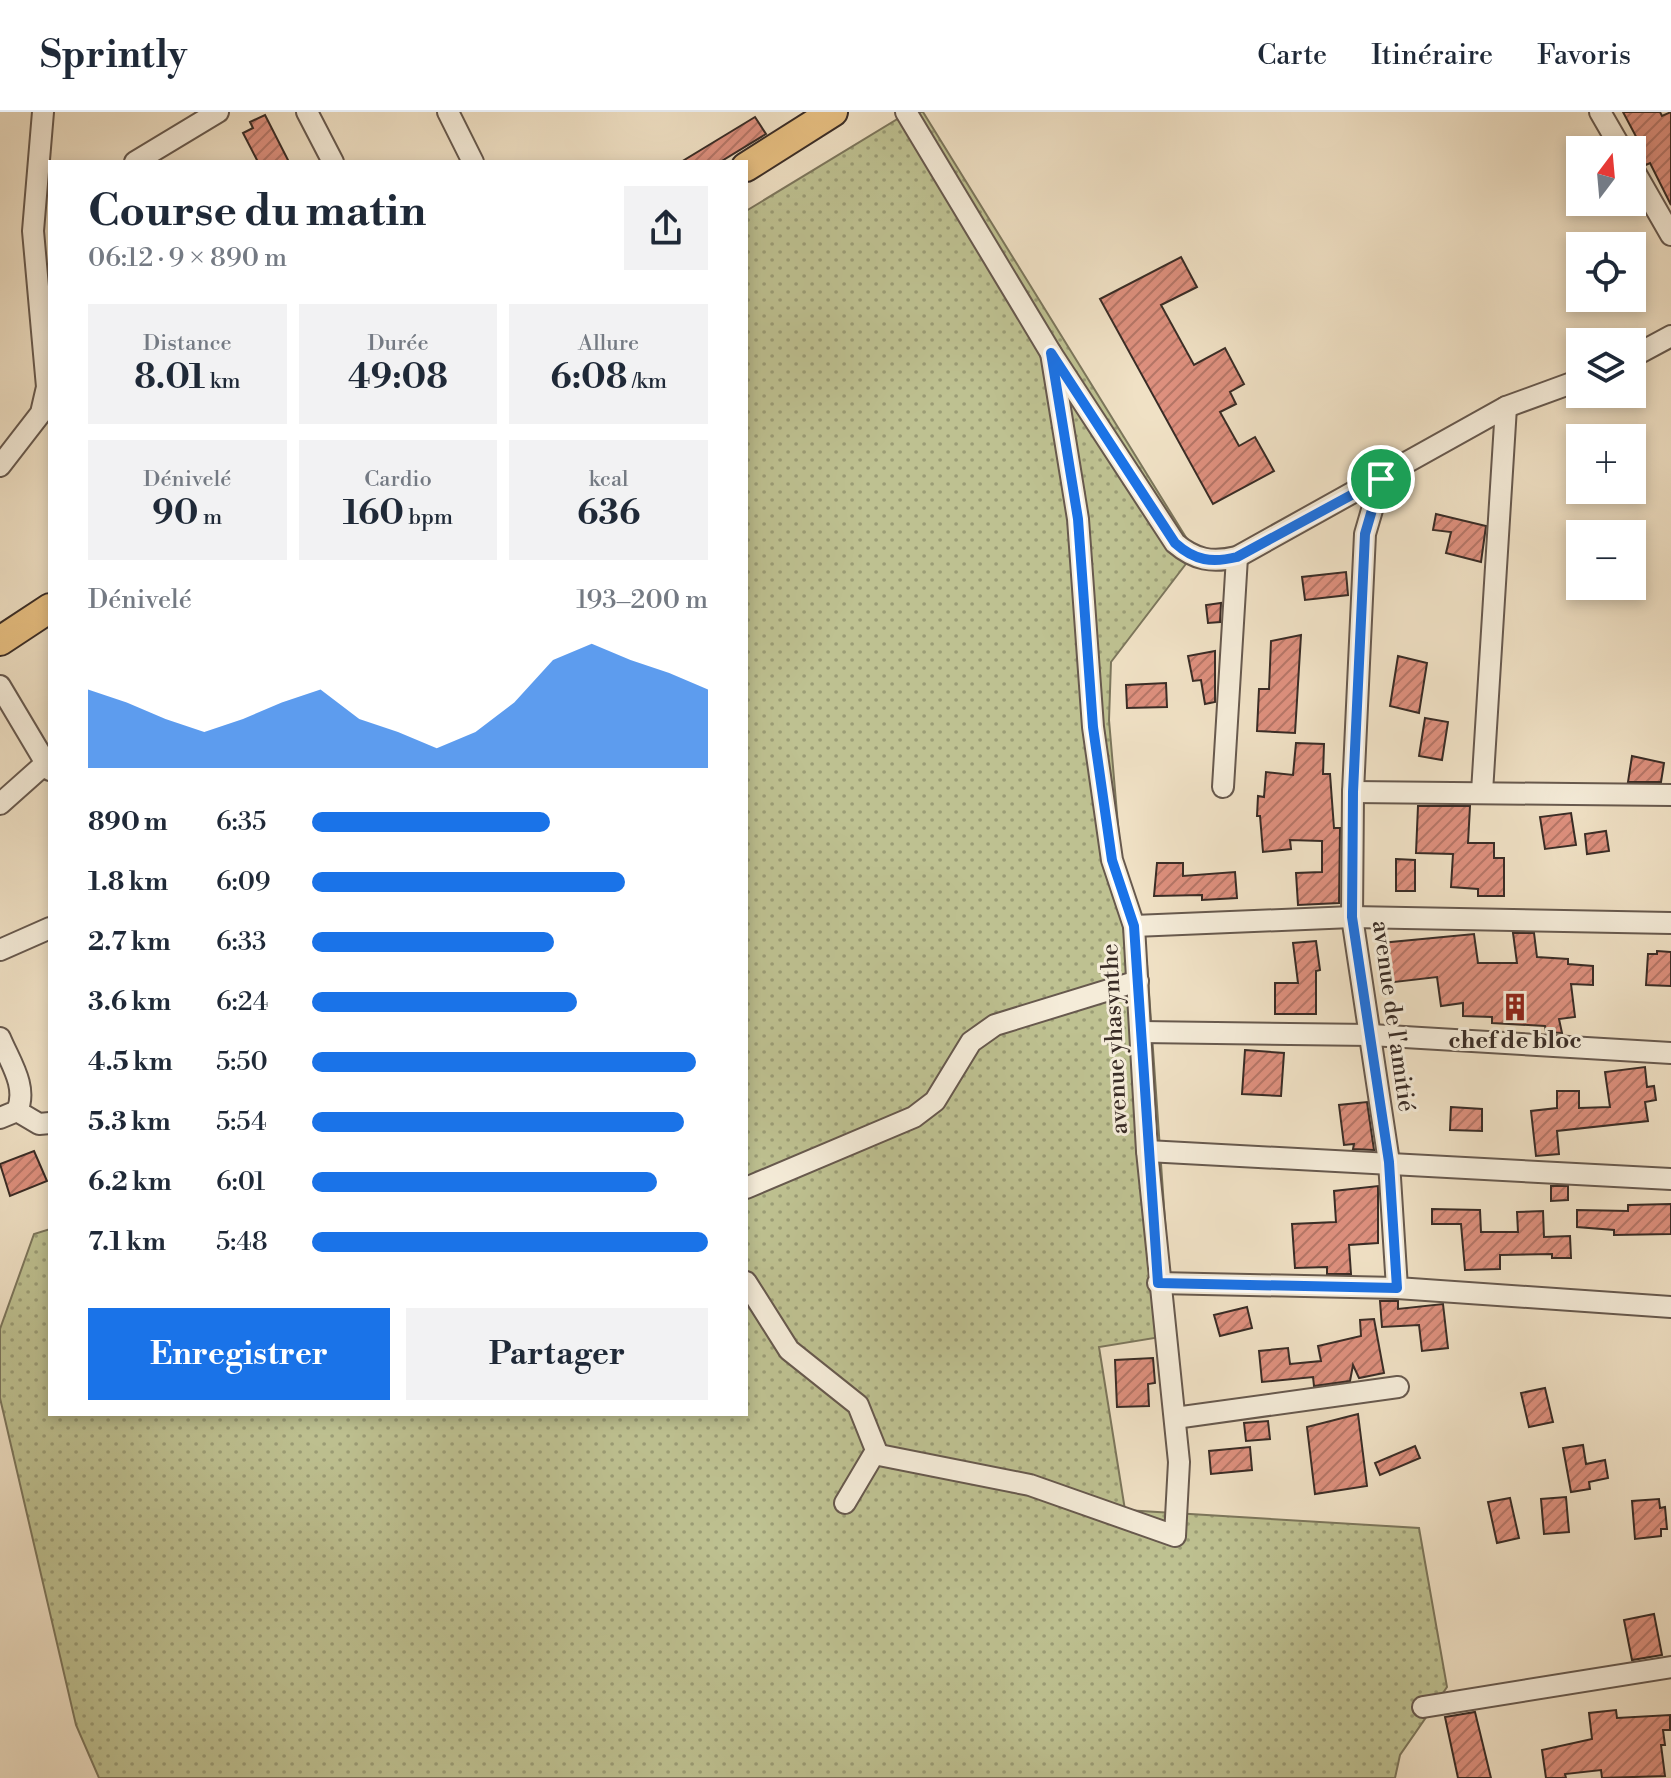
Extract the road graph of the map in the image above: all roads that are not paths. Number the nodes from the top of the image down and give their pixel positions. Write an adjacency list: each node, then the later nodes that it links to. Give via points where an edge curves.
1 (43, 112): 15 (street)
2 (218, 112): 9 (street)
3 (307, 112): 10 (street)
4 (448, 112): 11 (street)
5 (833, 112): 12 (highway)
6 (906, 112): 19 (street)
7 (1600, 112): 8 (street)
8 (1614, 136)
9 (138, 160)
10 (332, 160)
11 (472, 160)
12 (748, 166)
13 (1646, 191): 16 (street)
14 (48, 220): 15 (street)
15 (33, 231): 22 (street, via 47,387 41,413)
16 (1671, 235)
17 (1671, 336): 18 (street)
18 (1646, 349)
19 (1051, 353): 24 (street, via 1175,543 1209,561); 36 (street, avenue yhasynthe, via 1078,519 1093,727 1109,845)
20 (1566, 385): 21 (street)
21 (1506, 407): 23 (street); 31 (street)
22 (0, 466)
23 (1381, 479): 24 (street); 30 (street, avenue de l'amitié, via 1365,534)
24 (1237, 557): 29 (street)
25 (48, 609): 26 (highway)
26 (0, 641)
27 (0, 686): 28 (street)
28 (48, 767): 33 (street)
29 (1223, 787)
30 (1353, 792): 31 (street); 34 (street, avenue de l'amitié)
31 (1482, 792): 32 (street)
32 (1671, 795)
33 (0, 804)
34 (1352, 917): 35 (street); 36 (street); 41 (street, avenue de l'amitié)
35 (1671, 923)
36 (1134, 926): 39 (street, avenue yhasynthe)
37 (48, 929): 38 (street)
38 (0, 950)
39 (1138, 981): 40 (street, avenue yhasynthe); 49 (street, via 995,1025 971,1042 935,1101 914,1117)
40 (1141, 1032): 41 (street); 46 (street, avenue yhasynthe)
41 (1371, 1035): 43 (street); 47 (street, avenue de l'amitié)
42 (0, 1038): 44 (street, via 21,1087 22,1099)
43 (1671, 1053)
44 (8, 1114): 45 (street)
45 (48, 1123)
46 (1147, 1151): 47 (street); 50 (street, avenue yhasynthe)
47 (1389, 1162): 48 (street); 52 (street, avenue de l'amitié)
48 (1671, 1179)
49 (748, 1187)
50 (1158, 1283): 52 (street); 55 (street, avenue yhasynthe)
51 (748, 1285): 56 (street, via 789,1350 858,1405)
52 (1397, 1288): 53 (street)
53 (1671, 1307)
54 (1398, 1387): 55 (street)
55 (1175, 1418): 56 (street, avenue yhasynthe, via 1175,1536 1030,1485)
56 (878, 1455): 57 (street)
57 (845, 1503)
58 (1671, 1667): 59 (street)
59 (1423, 1707)

